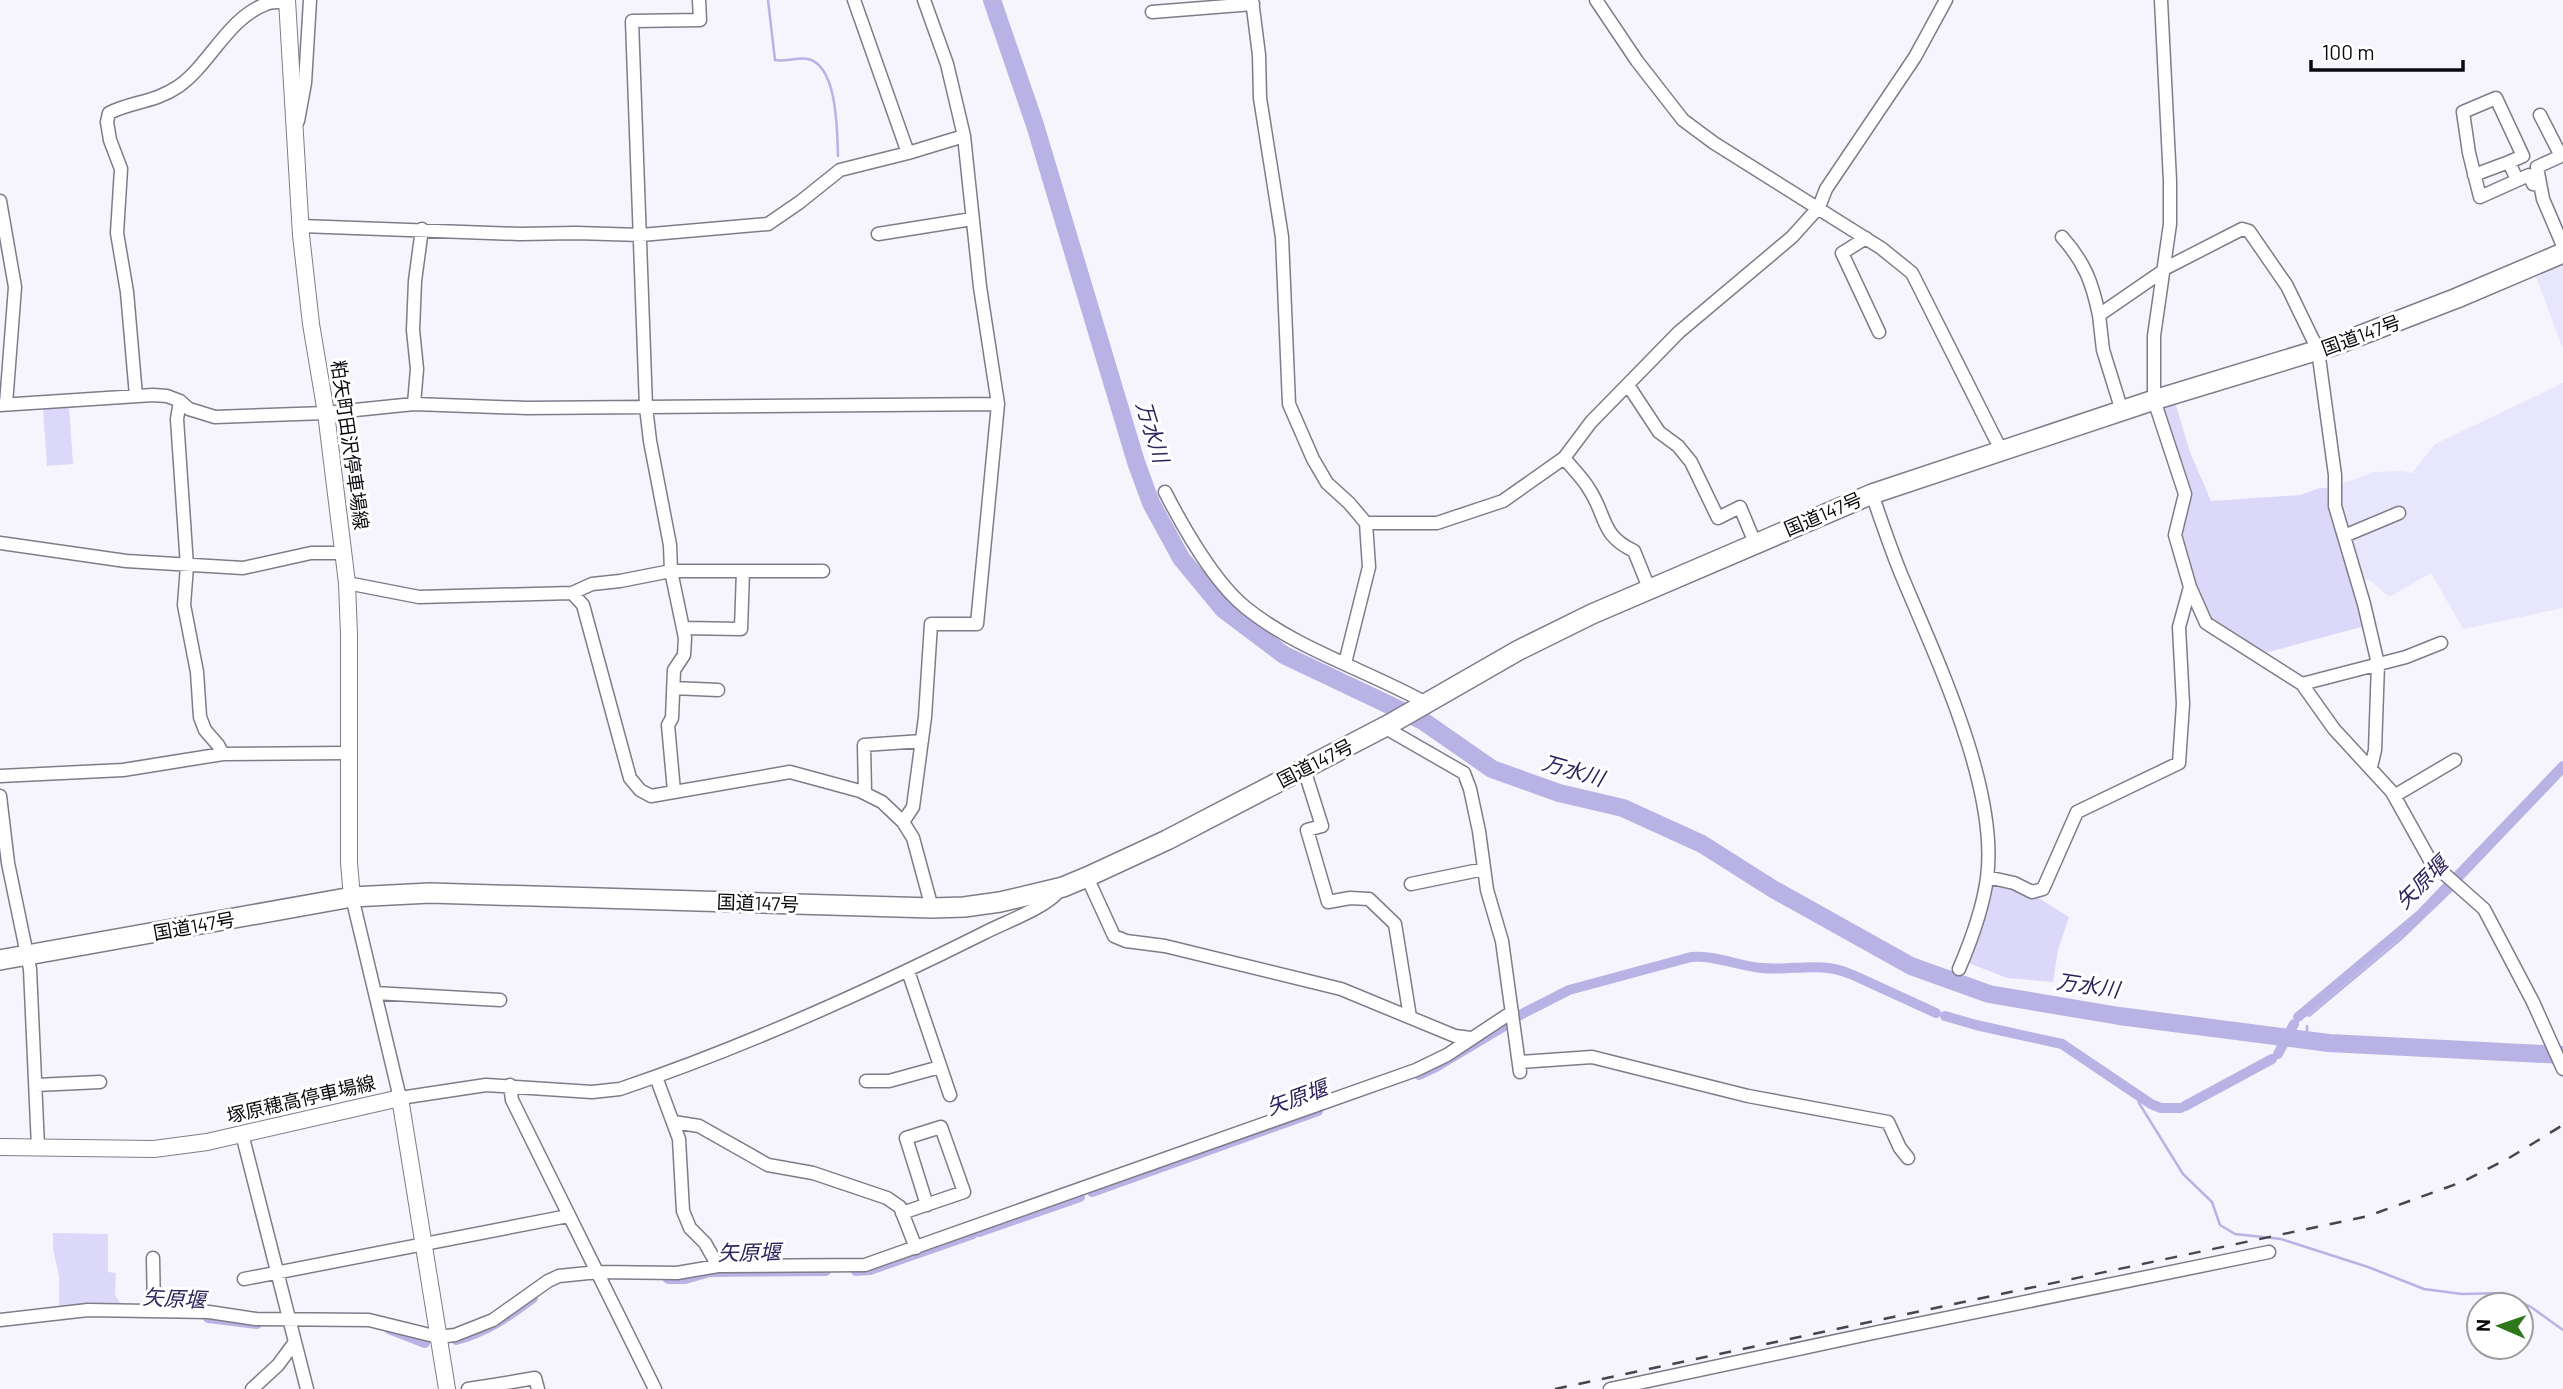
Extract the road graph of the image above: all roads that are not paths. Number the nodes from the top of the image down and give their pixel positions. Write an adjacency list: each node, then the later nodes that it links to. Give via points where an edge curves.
1 (310, 0): 12 (street, via 305,83)
2 (699, 0): 25 (street, via 700,20 632,21)
3 (854, 0): 14 (street)
4 (924, 0): 13 (street, via 947,64)
5 (1596, 0): 20 (street, via 1683,120)
6 (1946, 0): 20 (street)
7 (2161, 0): 30 (street, via 2170,181)
8 (287, 1): 12 (main road, 粕矢町田沢停車場線); 35 (street, via 267,3 244,17 182,84 158,99 109,113 110,140 121,169 117,233)
9 (1253, 2): 10 (street); 49 (street, via 1260,99 1282,237 1289,404 1327,483)
10 (1152, 12)
11 (2540, 115): 18 (street, via 2561,156 2537,167)
12 (296, 135): 22 (main road, 粕矢町田沢停車場線)
13 (964, 136): 14 (street); 21 (street)
14 (908, 153): 25 (street, via 840,170 768,224)
15 (2509, 162): 16 (street); 16 (street, via 2523,156 2496,97 2463,111); 17 (street)
16 (2474, 175): 17 (street, via 2480,197)
17 (2516, 180): 18 (street, via 2529,175 2533,184)
18 (2540, 185): 28 (street)
19 (0, 201): 40 (street, via 15,287)
20 (1819, 207): 27 (street); 34 (street, via 1792,237 1679,332)
21 (972, 219): 24 (street); 39 (street)
22 (301, 226): 23 (street); 43 (main road, 粕矢町田沢停車場線)
23 (422, 229): 25 (street); 38 (street, via 415,281)
24 (878, 234)
25 (641, 235): 41 (street)
26 (2062, 237): 31 (street, via 2080,256)
27 (1866, 239): 32 (street, via 1842,253); 44 (street, via 1912,274)
28 (2563, 246)
29 (2563, 253): 33 (highway, 国道147号, via 2434,308)
30 (2164, 270): 31 (street); 33 (street, via 2242,229 2249,231 2287,286); 36 (street, via 2154,336)
31 (2099, 315): 42 (street, via 2101,343)
32 (1879, 332)
33 (2318, 350): 36 (highway, 国道147号); 50 (street, via 2335,506)
34 (1628, 385): 45 (street); 51 (street, via 1660,432 1691,462 1717,518 1740,507)
35 (135, 396): 37 (street, via 167,396); 40 (street)
36 (2154, 400): 42 (highway, 国道147号); 59 (street, via 2185,494 2175,535)
37 (180, 401): 43 (street, via 189,409 215,417); 54 (street, via 177,419)
38 (414, 404): 41 (street); 43 (street)
39 (998, 404): 41 (street); 71 (street, via 977,624 932,624)
40 (3, 405)
41 (646, 407): 55 (street)
42 (2122, 411): 44 (highway, 国道147号)
43 (326, 413): 53 (main road, 粕矢町田沢停車場線)
44 (2001, 450): 47 (highway, 国道147号)
45 (1564, 458): 49 (street, via 1503,501 1437,523); 60 (street, via 1589,489 1610,534 1618,544 1634,551)
46 (1165, 492): 64 (street, via 1214,571 1244,607 1299,642)
47 (1872, 494): 51 (highway, 国道147号); 85 (street, via 1967,743 1986,830)
48 (2399, 513): 50 (street)
49 (1366, 523): 64 (street, via 1369,567)
50 (2344, 536): 65 (street)
51 (1755, 542): 60 (highway, 国道147号)
52 (0, 544): 54 (street)
53 (344, 553): 54 (street, via 312,553 243,568); 58 (main road, 粕矢町田沢停車場線)
54 (187, 566): 73 (street, via 184,605 200,717)
55 (671, 571): 56 (street); 61 (street, via 592,583); 62 (street)
56 (743, 571): 57 (street); 62 (street, via 741,629)
57 (823, 571)
58 (347, 583): 61 (street, via 419,597); 72 (main road, 粕矢町田沢停車場線)
59 (2190, 587): 66 (street, via 2206,623); 85 (street, via 2179,627 2183,704 2179,763 2077,812 2043,889 2032,892)
60 (1649, 588): 69 (highway, 国道147号, via 1519,650)
61 (572, 593): 78 (street, via 583,605 630,778 651,796)
62 (683, 628): 67 (street, via 684,655 674,670)
63 (2441, 643): 65 (street)
64 (1345, 663): 69 (street)
65 (2378, 664): 66 (street); 75 (street)
66 (2302, 684): 75 (street, via 2334,729)
67 (673, 688): 68 (street); 78 (street, via 668,725)
68 (718, 690)
69 (1424, 704): 70 (highway, 国道147号)
70 (1387, 726): 76 (highway, 国道147号); 83 (street, via 1464,773)
71 (922, 741): 79 (street, via 864,745); 82 (street, via 914,807)
72 (348, 753): 73 (street); 88 (main road, 粕矢町田沢停車場線)
73 (222, 754): 77 (street, via 123,770)
74 (2455, 760): 81 (street)
75 (2371, 767): 81 (street)
76 (1304, 769): 84 (highway, 国道147号); 99 (street, via 1321,825 1307,831 1328,902 1369,899 1395,924)
77 (0, 776)
78 (674, 791): 79 (street, via 790,772)
79 (865, 793): 82 (street)
80 (0, 796): 92 (street)
81 (2394, 796): 102 (street, via 2431,862 2484,909)
82 (903, 822): 90 (street, via 913,838)
83 (1484, 869): 86 (street); 98 (street, via 1502,941)
84 (1087, 877): 87 (highway, 国道147号); 99 (street, via 1114,936 1341,989)
85 (1987, 877): 94 (street)
86 (1411, 884)
87 (1063, 887): 89 (highway, 国道147号); 91 (street, via 1055,896)
88 (352, 897): 90 (highway, 国道147号, via 430,892); 92 (highway, 国道147号); 96 (street)
89 (1000, 902): 90 (highway, 国道147号); 91 (street, via 998,919)
90 (932, 908)
91 (988, 931): 95 (street)
92 (26, 956): 93 (highway, 国道147号); 107 (street)
93 (0, 960)
94 (1959, 969)
95 (908, 971): 101 (street); 103 (street)
96 (375, 993): 97 (street); 109 (street)
97 (499, 1000)
98 (1512, 1012): 100 (street); 114 (street, via 1520,1067 1592,1057 1748,1096 1888,1122)
99 (1410, 1017): 100 (street)
100 (1471, 1038): 119 (street, via 1416,1070)
101 (940, 1067): 104 (street, via 889,1081); 108 (street)
102 (2563, 1069)
103 (656, 1077): 106 (street, via 592,1092); 110 (street)
104 (866, 1081)
105 (100, 1082): 107 (street)
106 (510, 1085): 109 (street); 117 (street, via 512,1100)
107 (36, 1086): 113 (street)
108 (950, 1095)
109 (401, 1098): 111 (main road, 塚原穂高停車場線); 118 (main road, 塚原穂高停車場線)
110 (674, 1122): 116 (street, via 699,1126 768,1165 814,1173 887,1198); 122 (street, via 683,1210)
111 (242, 1134): 113 (main road, 塚原穂高停車場線, via 154,1149); 123 (street)
112 (0, 1147): 113 (main road, 塚原穂高停車場線)
113 (38, 1147)
114 (1909, 1158)
115 (927, 1205): 115 (street, via 964,1192 941,1127 906,1138); 116 (street)
116 (902, 1213): 119 (street)
117 (568, 1216): 118 (street); 124 (street)
118 (424, 1244): 123 (street); 129 (main road, 塚原穂高停車場線)
119 (916, 1248): 122 (street, via 865,1265)
120 (2269, 1252): 138 (street)
121 (153, 1258): 126 (street)
122 (718, 1266): 124 (street, via 677,1273)
123 (277, 1271): 125 (street); 127 (street)
124 (598, 1272): 129 (street, via 559,1276 493,1320); 137 (street)
125 (244, 1279)
126 (154, 1311): 127 (street); 128 (street, via 88,1310)
127 (290, 1319): 129 (street, via 369,1320); 130 (street)
128 (0, 1320)
129 (438, 1338): 134 (main road, 塚原穂高停車場線)
130 (295, 1342): 132 (street); 133 (street)
131 (494, 1387): 135 (street); 136 (street, via 535,1378)
132 (252, 1389)
133 (307, 1389)
134 (447, 1389)
135 (468, 1389)
136 (538, 1389)
137 (655, 1389)
138 (1610, 1389)

